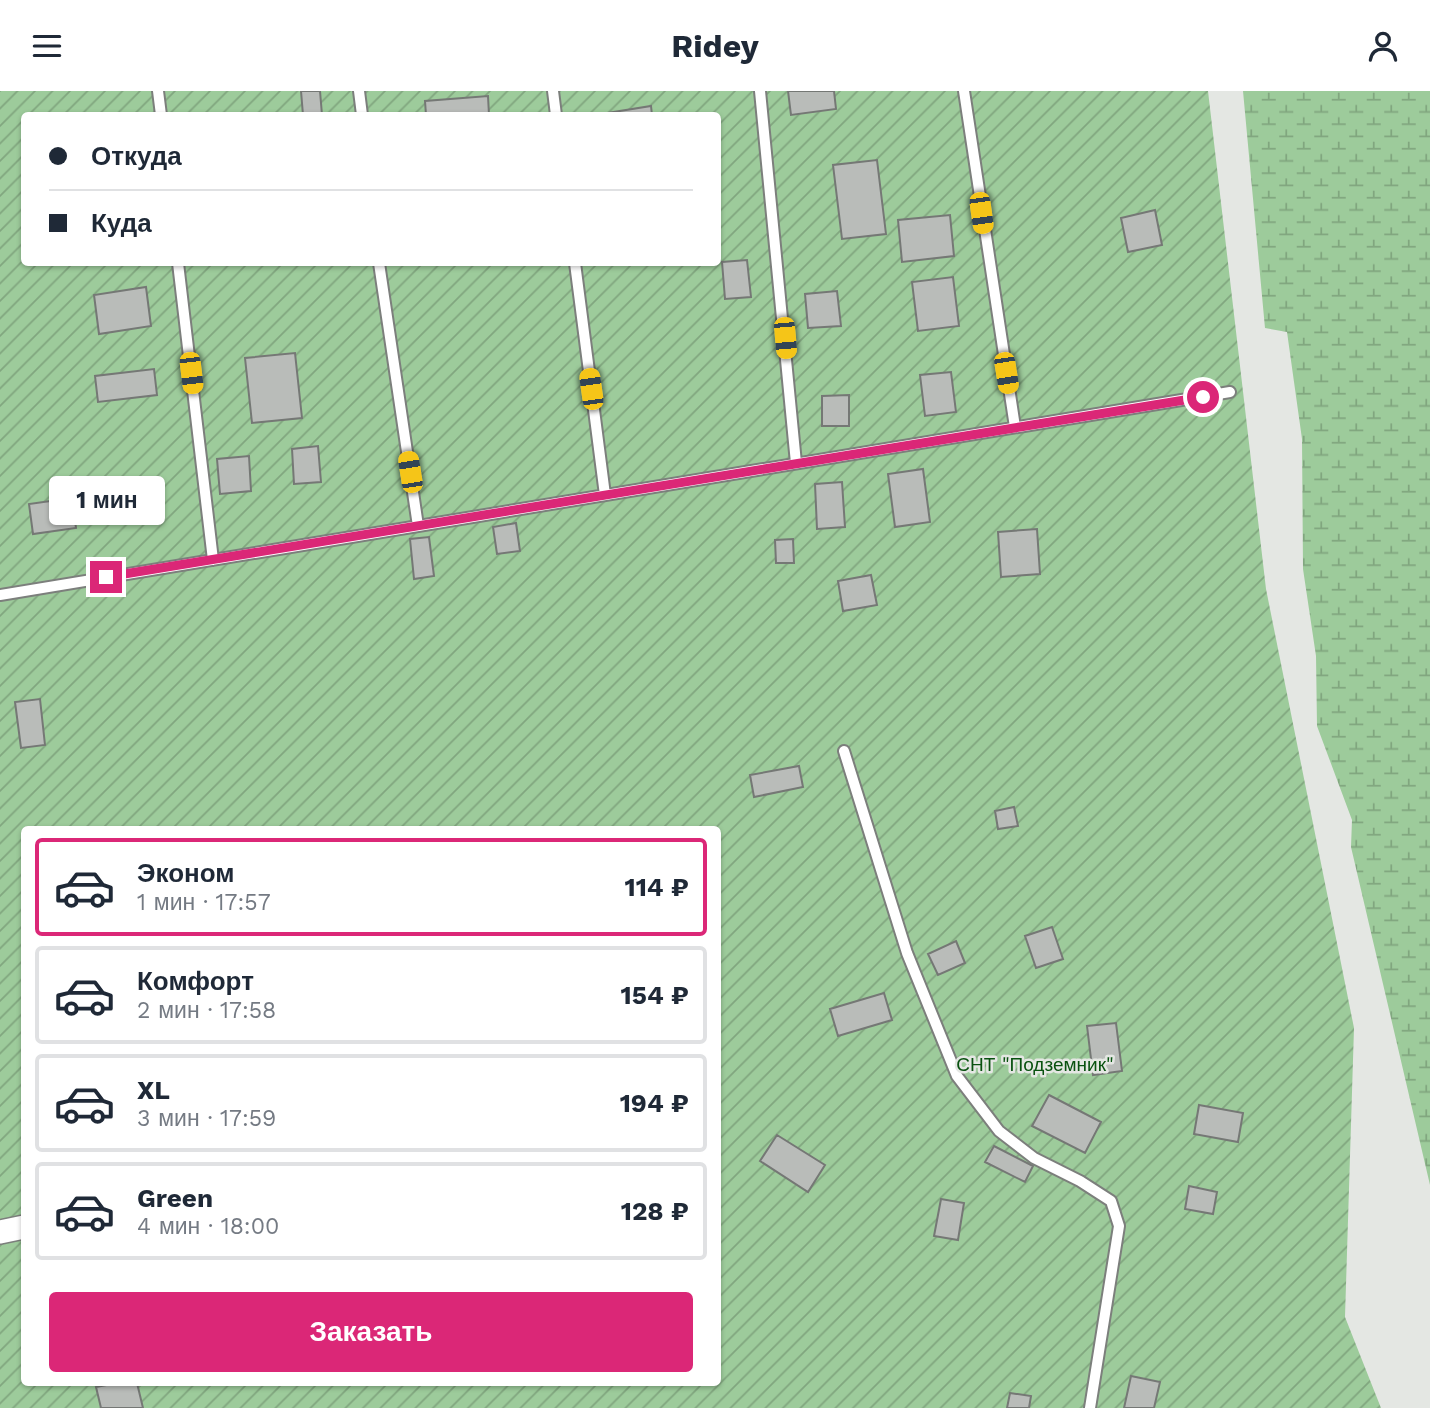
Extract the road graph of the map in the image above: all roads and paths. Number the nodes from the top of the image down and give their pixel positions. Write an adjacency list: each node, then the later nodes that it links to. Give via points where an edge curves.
1 (158, 91): 6 (lane)
2 (359, 91): 7 (lane)
3 (553, 91): 8 (lane)
4 (760, 91): 14 (lane)
5 (964, 91): 13 (lane)
6 (161, 112)
7 (362, 112)
8 (556, 112)
9 (178, 266): 17 (lane)
10 (379, 266): 16 (lane)
11 (575, 266): 15 (lane)
12 (1230, 392): 13 (lane)
13 (1015, 427): 14 (lane)
14 (796, 463): 15 (lane)
15 (605, 495): 16 (lane)
16 (418, 526): 17 (lane)
17 (213, 559): 18 (lane)
18 (0, 595)
19 (844, 751): 20 (lane, via 907,953 957,1076 999,1131 1034,1159 1111,1201 1119,1226)
20 (1090, 1408)

